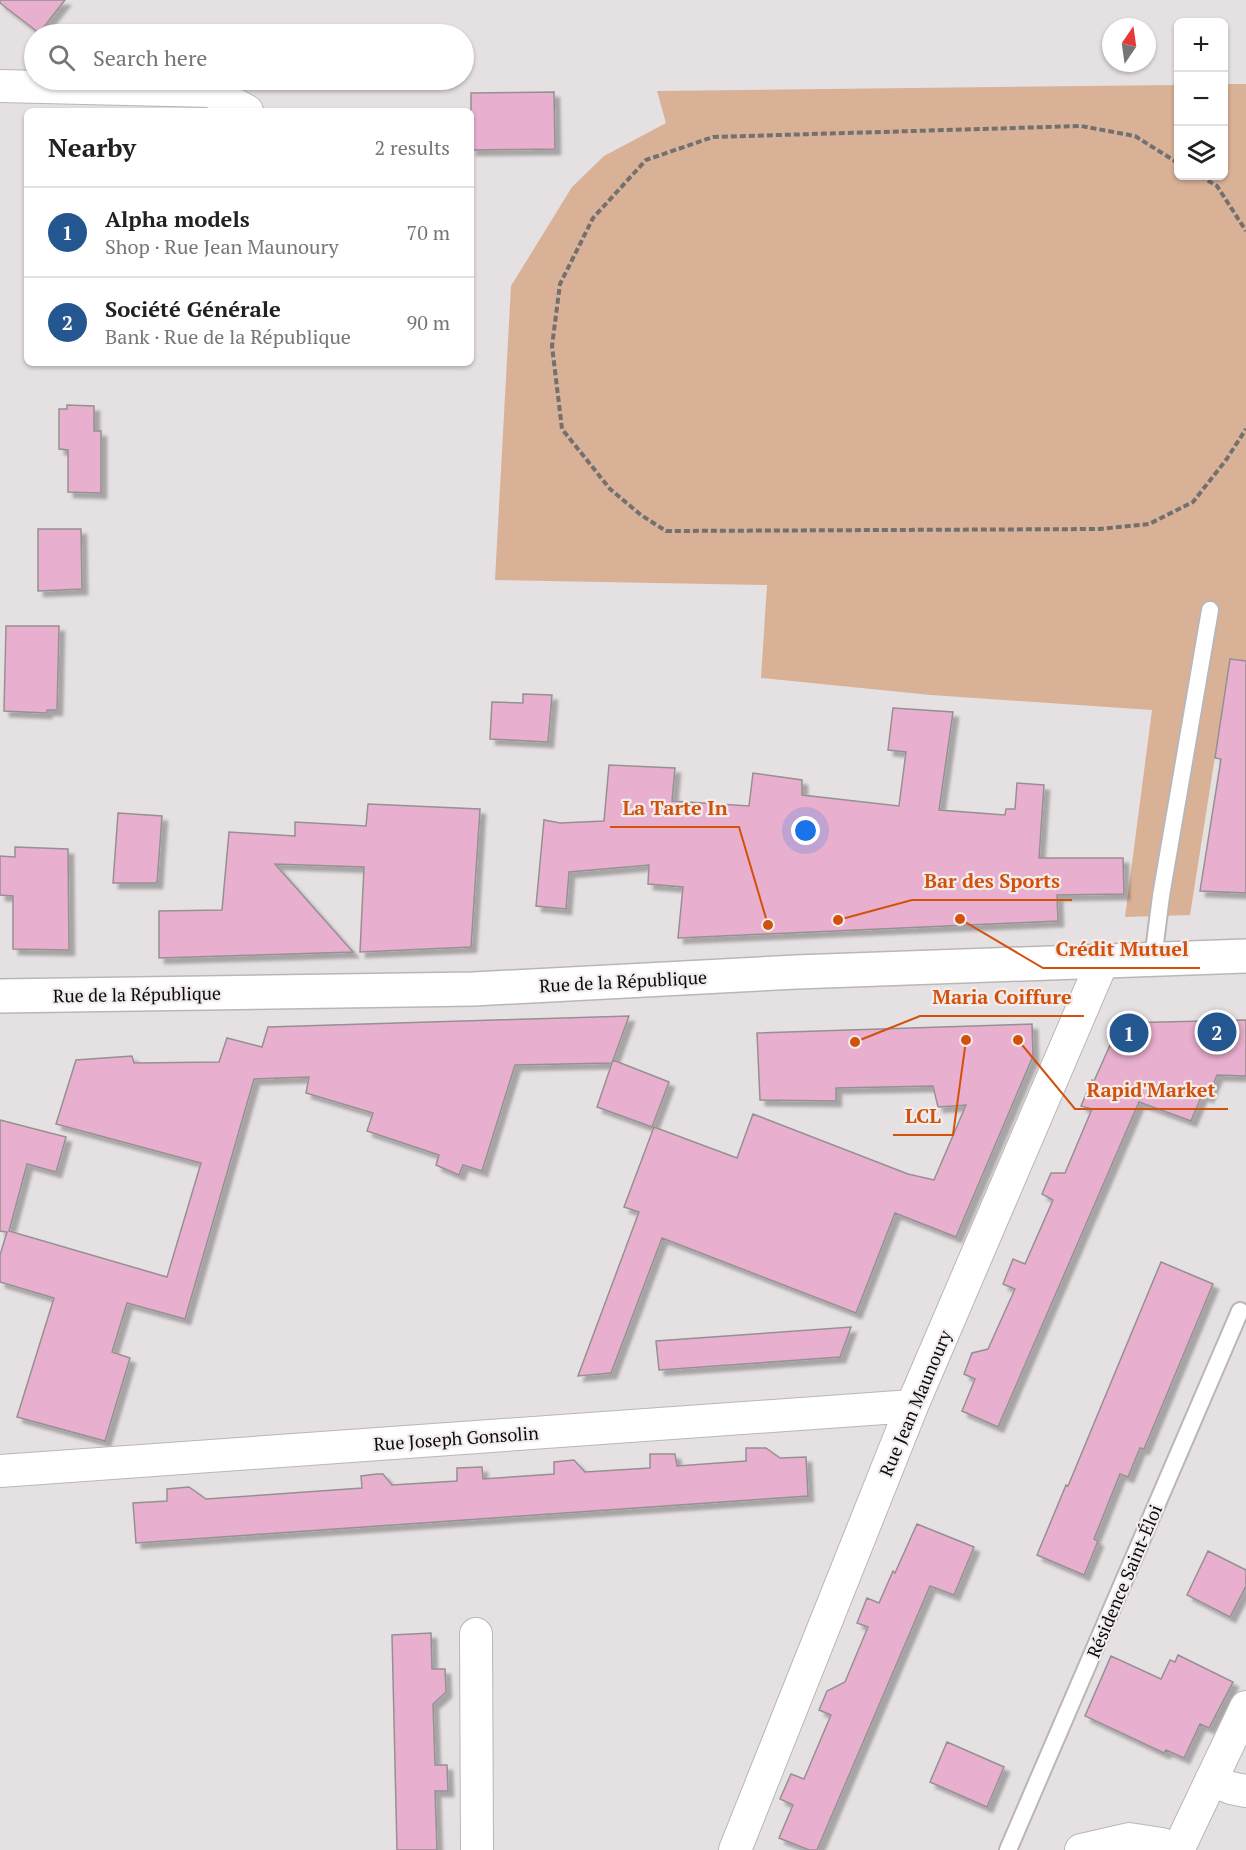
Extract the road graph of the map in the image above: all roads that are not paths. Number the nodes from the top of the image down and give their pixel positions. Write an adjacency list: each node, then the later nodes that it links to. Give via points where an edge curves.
1 (0, 86): 2 (street)
2 (24, 87)
3 (170, 90): 4 (street, via 212,91)
4 (242, 108)
5 (1210, 610): 7 (lane)
6 (1246, 956): 7 (main road, Rue de la République)
7 (1153, 959): 8 (main road, Rue de la République)
8 (1103, 960): 9 (main road, Rue de la République, via 473,989); 11 (street, Rue Jean Maunoury)
9 (0, 996)
10 (1240, 1311): 19 (lane, Résidence Saint-Éloi)
11 (912, 1406): 12 (street, Rue Joseph Gonsolin); 18 (street, Rue Jean Maunoury)
12 (0, 1471)
13 (476, 1634): 17 (street)
14 (1246, 1707): 15 (street)
15 (1211, 1780): 16 (street); 21 (street)
16 (1246, 1791)
17 (477, 1850)
18 (735, 1850)
19 (1008, 1850)
20 (1082, 1850): 21 (street, via 1129,1839)
21 (1178, 1850)

